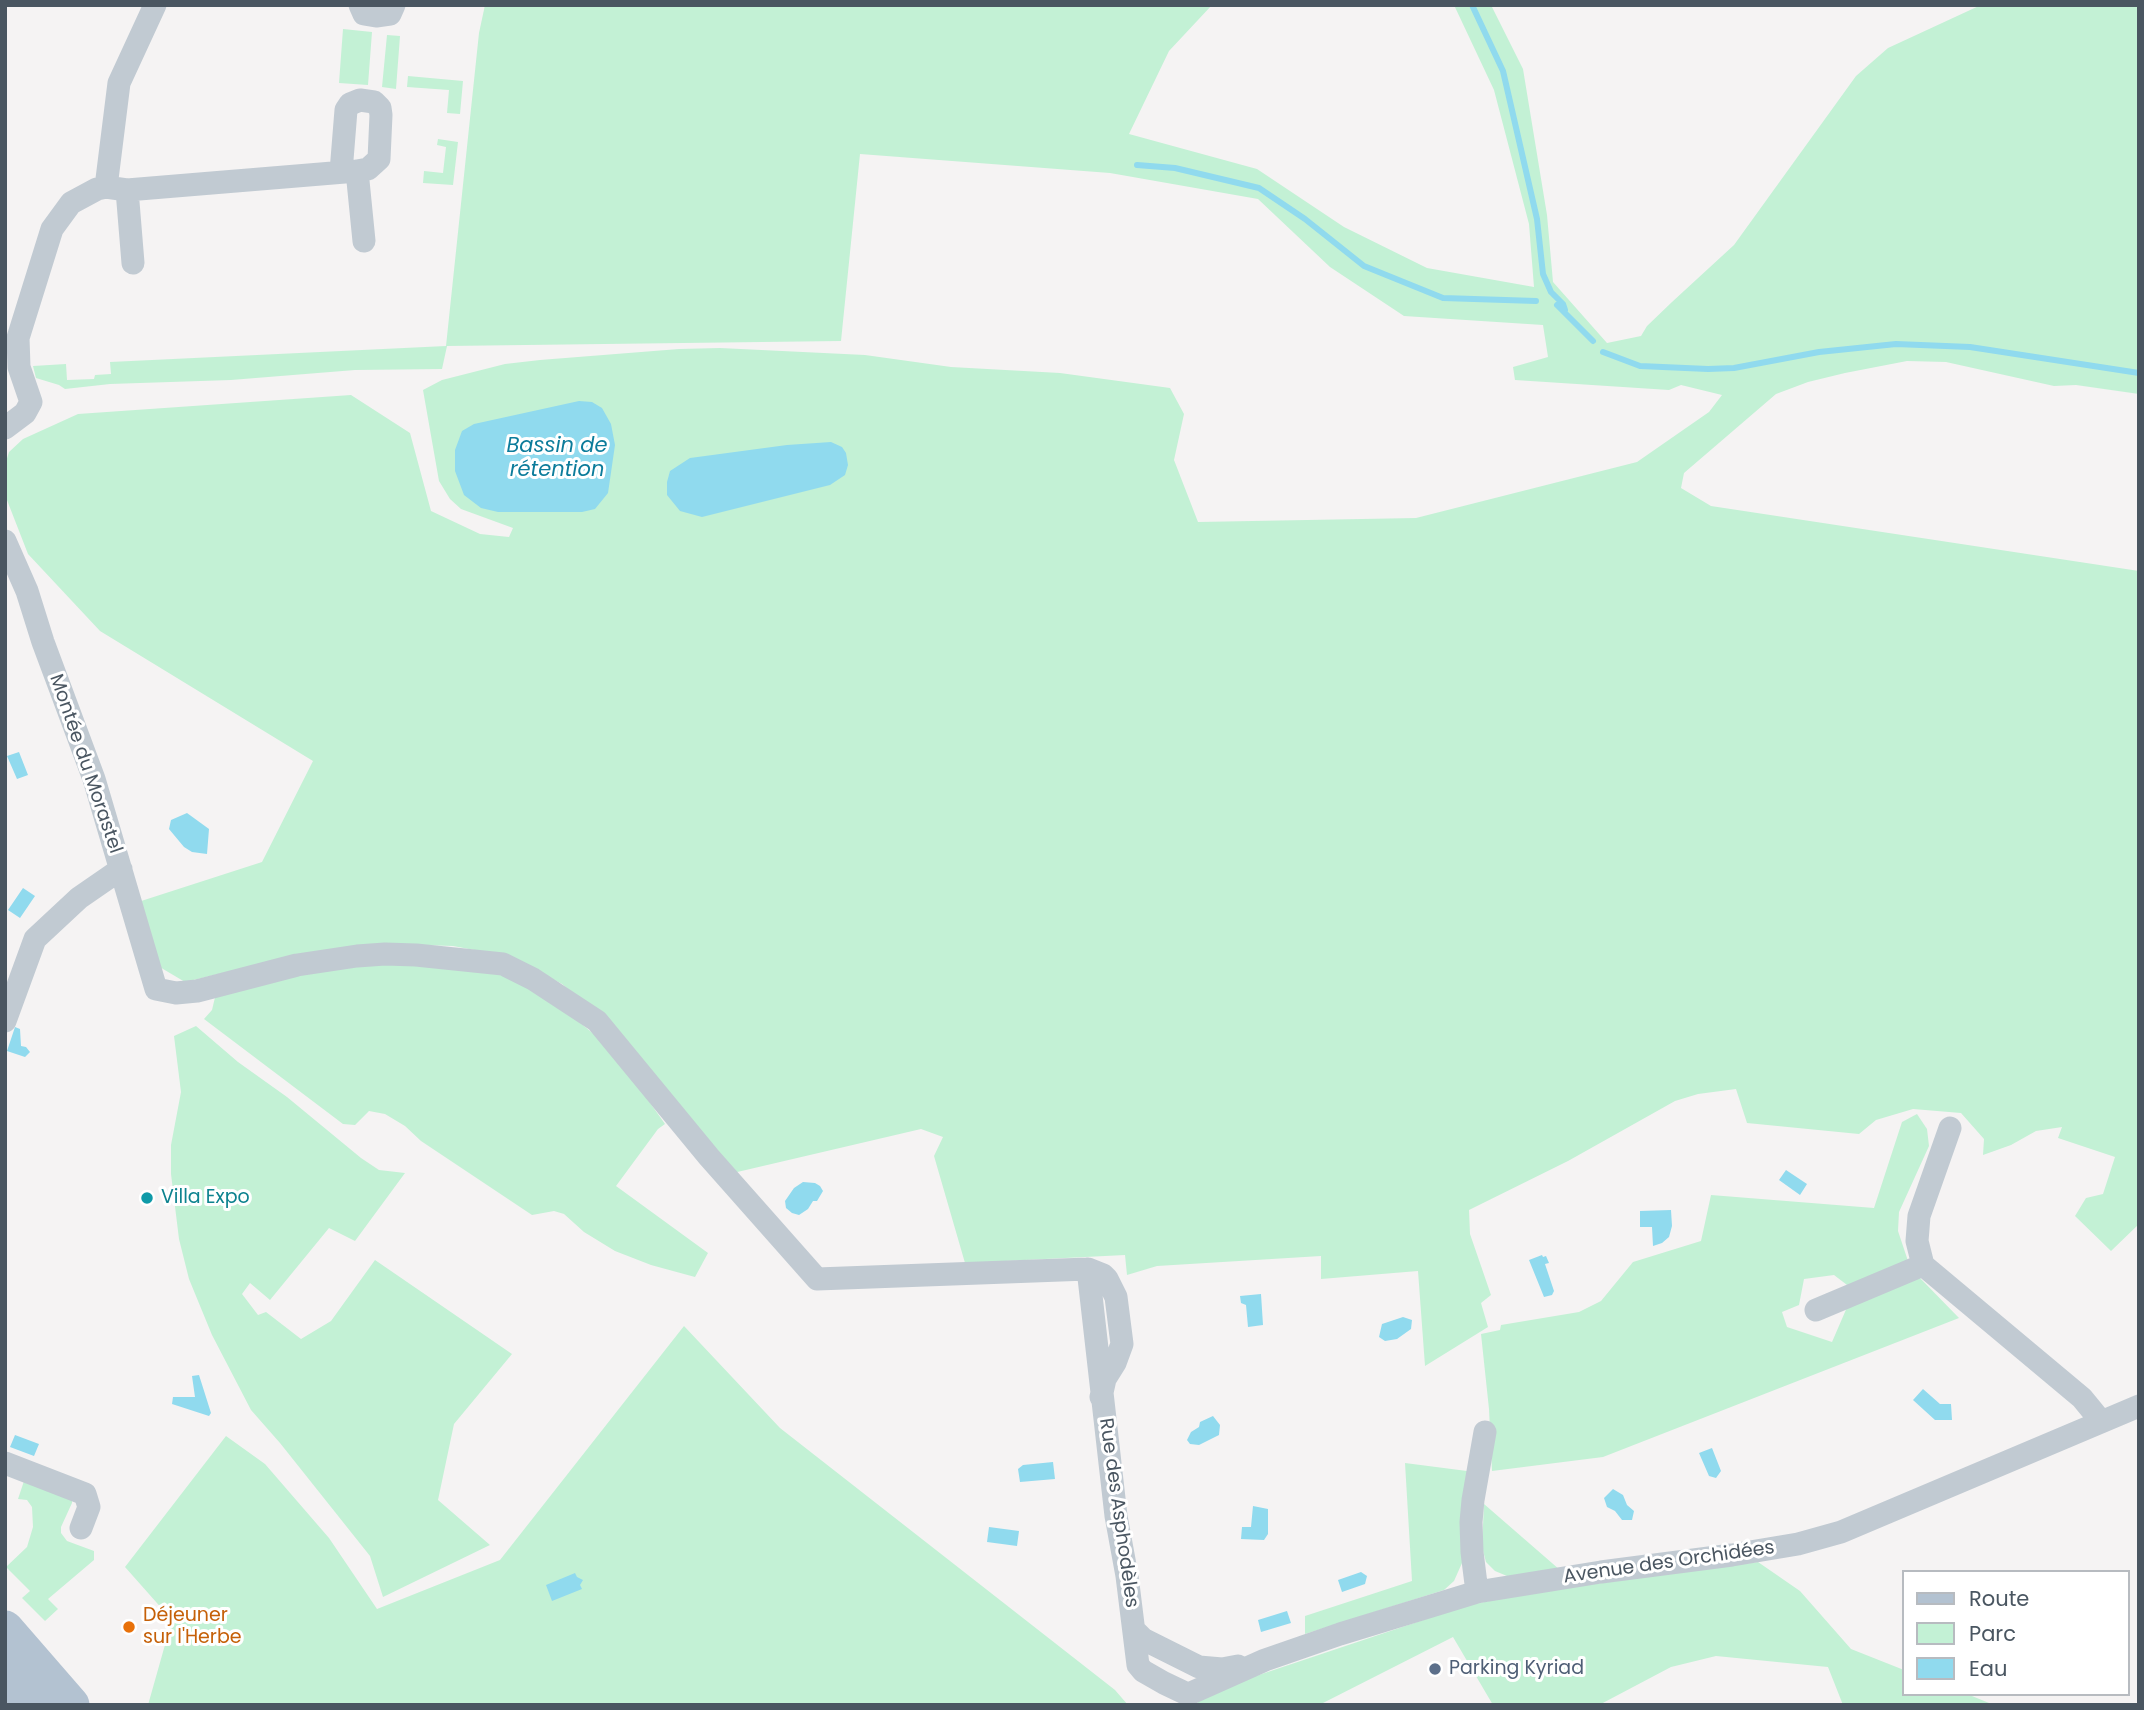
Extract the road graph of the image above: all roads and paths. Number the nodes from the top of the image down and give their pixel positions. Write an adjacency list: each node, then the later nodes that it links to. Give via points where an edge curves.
1 (155, 5): 4 (street, via 119,83)
2 (360, 5): 3 (street, via 364,14 376,16 388,15)
3 (394, 5)
4 (116, 188): 5 (street, via 349,171); 6 (street); 7 (street, via 91,191 71,203 52,229 18,338 19,367 32,402)
5 (365, 241)
6 (133, 263)
7 (5, 428)
8 (5, 541): 9 (street, Montée du Morastel, via 94,779)
9 (121, 869): 10 (street, via 79,898 35,939); 13 (street, Montée du Morastel, via 156,989 197,991 296,965 385,954 503,964 544,985 597,1021 817,1279)
10 (5, 1021)
11 (1950, 1128): 12 (street, via 1917,1227)
12 (1923, 1265): 14 (street); 16 (street, via 2082,1398)
13 (1088, 1269): 22 (street, Rue des Asphodèles)
14 (1816, 1310)
15 (2139, 1406): 16 (street, Avenue des Orchidées)
16 (2101, 1420): 20 (street, Avenue des Orchidées, via 1842,1532 1798,1544)
17 (1485, 1432): 20 (street, via 1471,1522)
18 (5, 1463): 19 (street, via 85,1494 89,1507)
19 (81, 1528)
20 (1477, 1592): 23 (street, Avenue des Orchidées)
21 (5, 1629): 27 (main road)
22 (1134, 1630): 23 (street, Rue des Asphodèles, via 1143,1639 1208,1670); 25 (street, Rue des Asphodèles, via 1138,1665 1143,1671)
23 (1265, 1660): 25 (street, Avenue des Orchidées)
24 (5, 1673): 26 (main road)
25 (1191, 1693)
26 (33, 1705)
27 (71, 1705)

